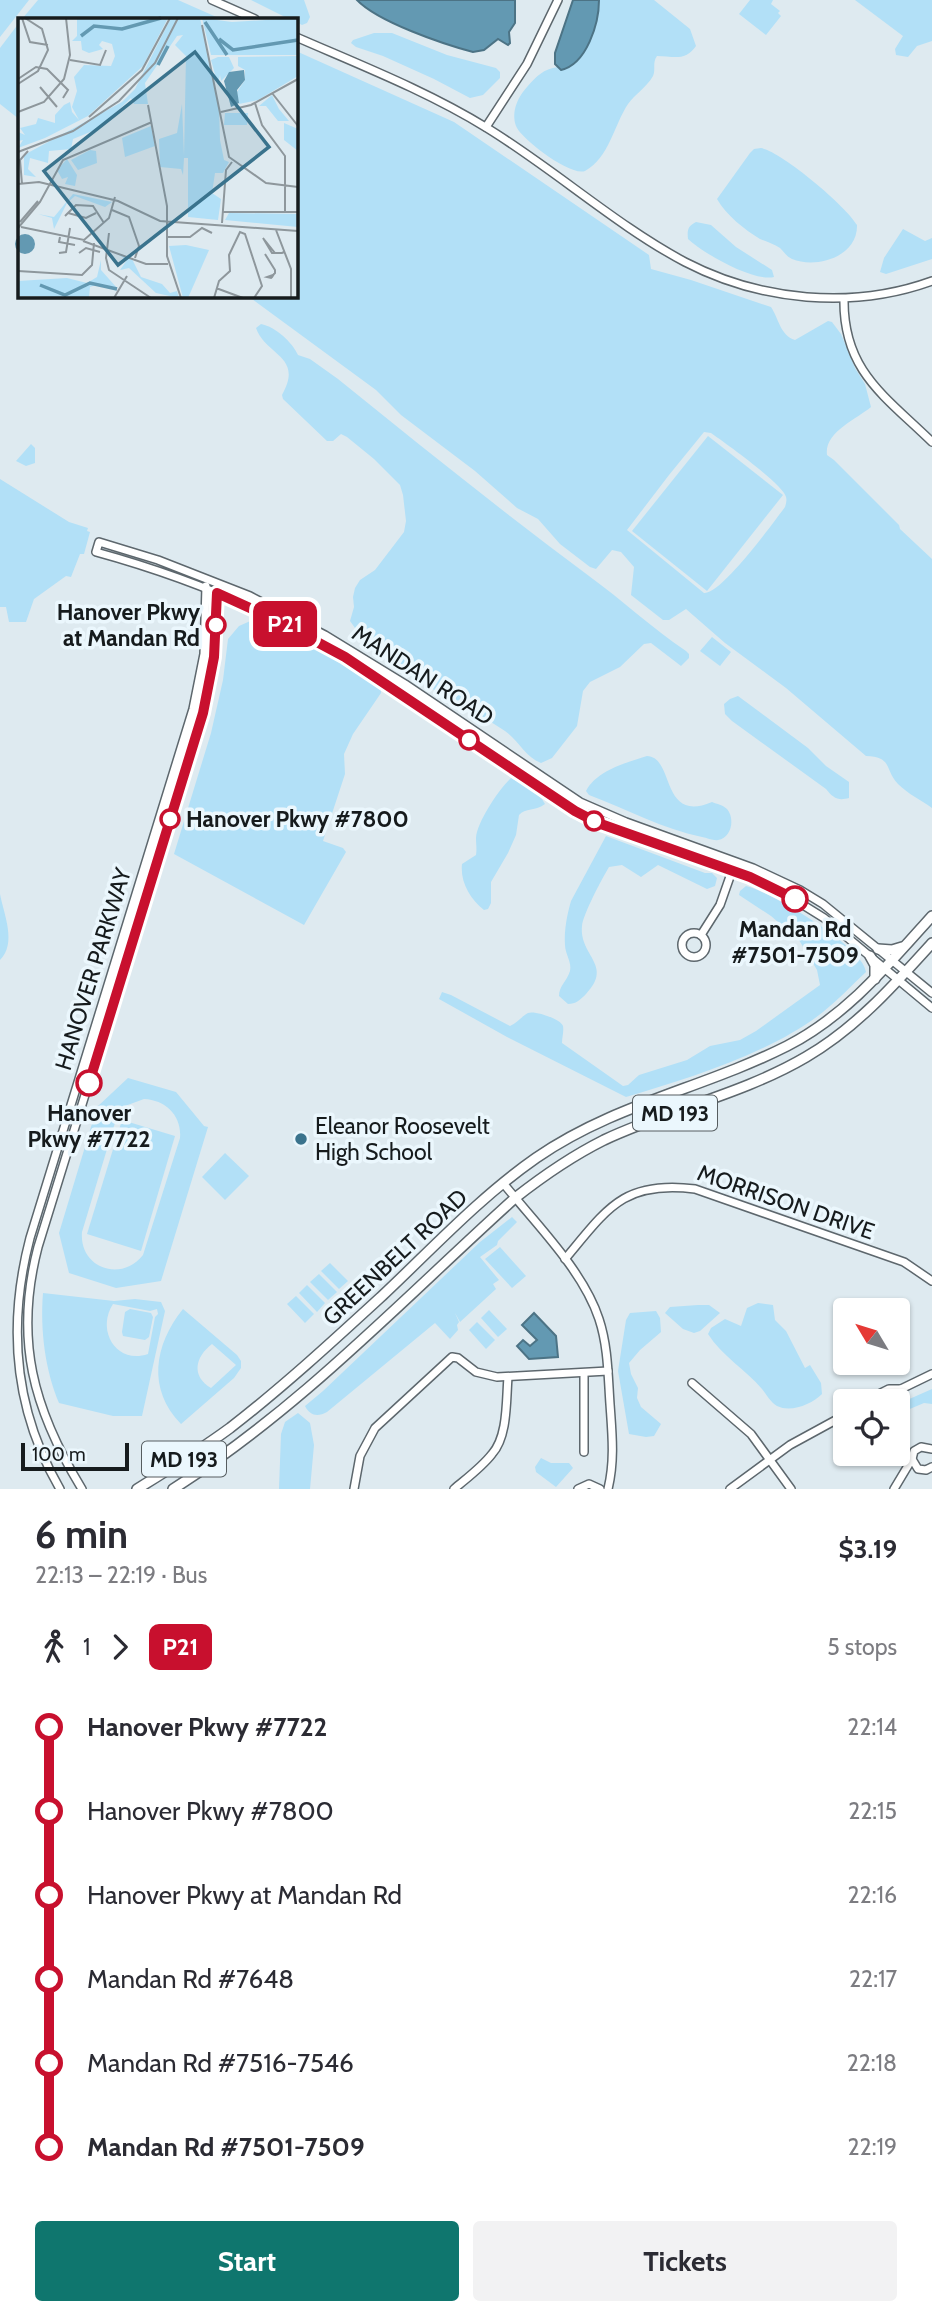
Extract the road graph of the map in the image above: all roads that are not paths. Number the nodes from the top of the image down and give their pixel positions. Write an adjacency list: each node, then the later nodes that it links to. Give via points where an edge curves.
1 (212, 0): 3 (street)
2 (558, 0): 5 (street, via 527,64)
3 (253, 18)
4 (298, 38): 5 (street)
5 (486, 127): 7 (street, via 685,262 767,291)
6 (932, 281): 7 (street)
7 (844, 299): 8 (street, via 845,331 858,365)
8 (932, 442)
9 (206, 578): 10 (street, MANDAN ROAD); 11 (street, HANOVER PARKWAY); 11 (street, MANDAN ROAD, via 99,542 96,552)
10 (218, 583): 12 (street, HANOVER PARKWAY); 13 (street, MANDAN ROAD, via 351,649 580,803)
11 (206, 589): 12 (street, MANDAN ROAD); 42 (street, HANOVER PARKWAY, via 204,654 195,699 21,1279 16,1338 21,1388 34,1436)
12 (217, 593): 14 (street, MANDAN ROAD, via 345,657 575,811); 43 (street, HANOVER PARKWAY, via 214,657 203,713 31,1280 28,1341 35,1387 52,1437)
13 (736, 861): 14 (street); 19 (street, MANDAN ROAD, via 812,897)
14 (732, 871): 16 (street, via 720,905); 19 (street, MANDAN ROAD, via 779,890)
15 (932, 916): 18 (main road, GREENBELT ROAD / MD 193)
16 (701, 935)
17 (932, 943): 21 (main road, GREENBELT ROAD / MD 193)
18 (904, 947): 19 (main road); 20 (main road, GREENBELT ROAD / MD 193)
19 (874, 953): 20 (street, MANDAN ROAD); 22 (main road)
20 (888, 965): 21 (street, MANDAN ROAD); 22 (main road, GREENBELT ROAD / MD 193); 23 (street, MANDAN ROAD)
21 (906, 971): 23 (main road, GREENBELT ROAD / MD 193); 24 (street, MANDAN ROAD)
22 (875, 979): 26 (main road, GREENBELT ROAD / MD 193, via 826,1022 786,1046 598,1121)
23 (898, 980): 25 (street, MANDAN ROAD); 27 (main road, GREENBELT ROAD / MD 193, via 854,1023 804,1058 753,1083 604,1140)
24 (932, 993)
25 (932, 1008)
26 (503, 1184): 27 (street); 44 (main road, GREENBELT ROAD / MD 193, via 283,1385 212,1441)
27 (515, 1198): 28 (street); 45 (main road, GREENBELT ROAD / MD 193, via 291,1403 223,1457)
28 (565, 1259): 29 (street, MORRISON DRIVE, via 620,1200 651,1188 676,1187 695,1189 904,1262); 30 (street, via 595,1308)
29 (932, 1281)
30 (608, 1371): 31 (street); 50 (street, via 613,1459)
31 (583, 1373): 33 (street); 38 (street)
32 (932, 1374): 35 (street)
33 (508, 1377): 46 (street, via 482,1375 452,1357 375,1429 360,1456); 47 (street, via 497,1447)
34 (692, 1383): 39 (street, via 751,1434)
35 (901, 1389)
36 (833, 1421): 39 (street)
37 (932, 1449): 40 (street, via 917,1448)
38 (584, 1452)
39 (769, 1459): 51 (street); 52 (street)
40 (912, 1459): 41 (street, via 918,1469); 53 (street)
41 (932, 1467)
42 (60, 1489)
43 (82, 1489)
44 (137, 1489)
45 (173, 1489)
46 (354, 1489)
47 (454, 1489)
48 (578, 1489): 49 (street, via 589,1485)
49 (600, 1489)
50 (608, 1489)
51 (730, 1489)
52 (791, 1489)
53 (894, 1489)

